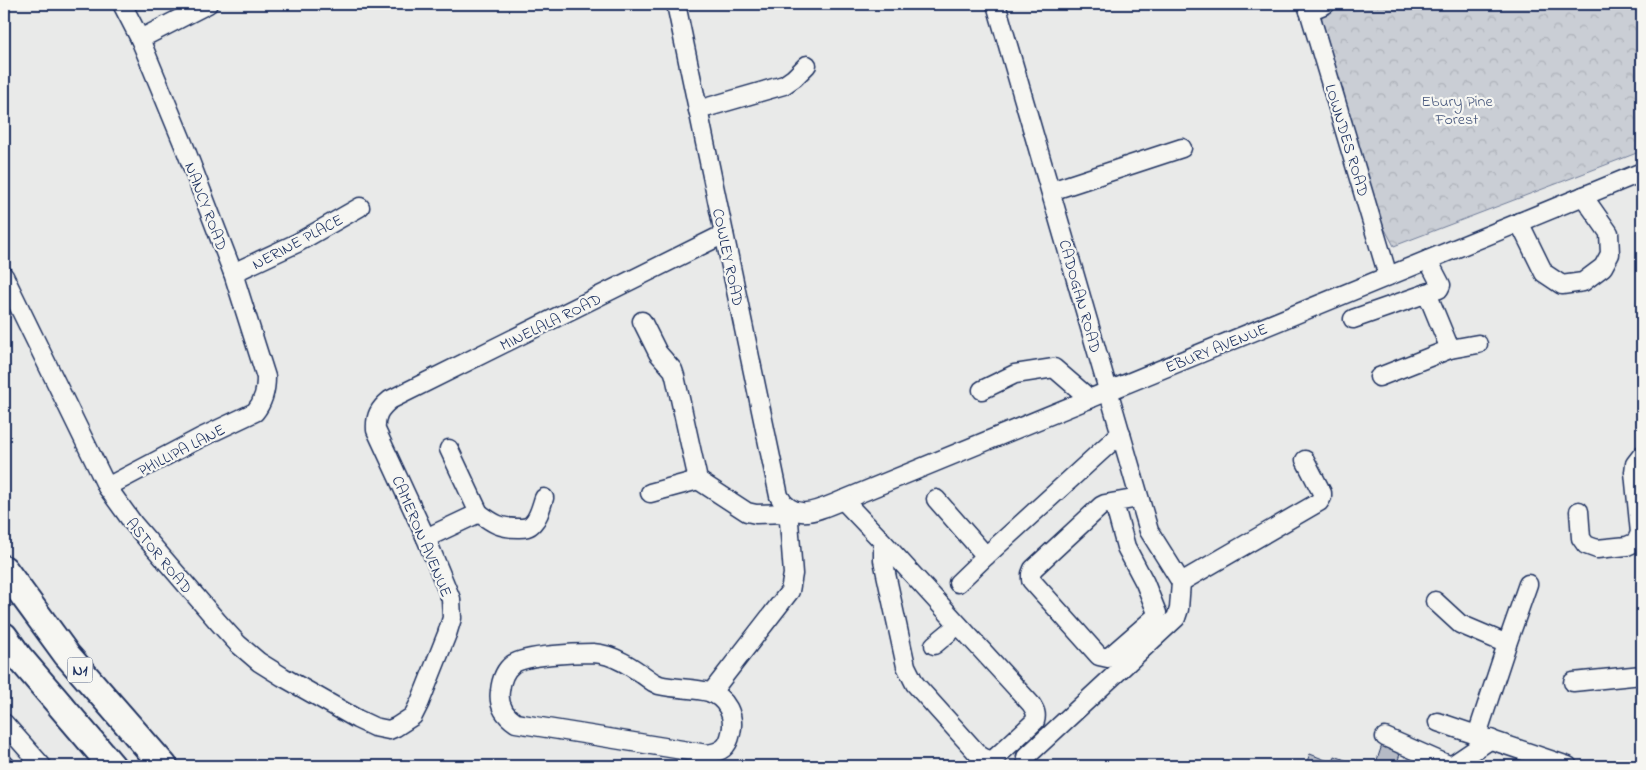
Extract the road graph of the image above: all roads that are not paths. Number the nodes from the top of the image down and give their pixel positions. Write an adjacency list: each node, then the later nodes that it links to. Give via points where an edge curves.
1 (122, 4): 7 (street, NANCY ROAD)
2 (208, 4): 7 (street)
3 (676, 4): 9 (street, COWLEY ROAD)
4 (996, 4): 12 (street, CADOGAN ROAD)
5 (1326, 4): 6 (street)
6 (1308, 7): 20 (street, LOWNDES ROAD)
7 (140, 39): 18 (street, NANCY ROAD)
8 (806, 65): 9 (street, via 784,85)
9 (698, 110): 16 (street, COWLEY ROAD)
10 (1182, 148): 12 (street)
11 (1642, 172): 13 (street, EBURY AVENUE)
12 (1051, 191): 28 (street, CADOGAN ROAD)
13 (1584, 196): 15 (street, EBURY AVENUE); 15 (street, via 1609,233 1610,254 1603,267 1583,282 1562,285 1544,273)
14 (360, 207): 18 (street, NERINE PLACE, via 297,243)
15 (1519, 222): 17 (street, EBURY AVENUE)
16 (724, 234): 31 (street, MINELALA ROAD, via 390,400); 44 (street, COWLEY ROAD, via 779,496)
17 (1428, 260): 20 (street, EBURY AVENUE); 21 (street, via 1441,285 1436,291)
18 (233, 273): 30 (street, NANCY ROAD, via 266,376 264,397)
19 (4, 276): 37 (street, ASTOR ROAD)
20 (1388, 276): 28 (street, EBURY AVENUE)
21 (1427, 293): 22 (street); 25 (street)
22 (1353, 319)
23 (642, 321): 36 (street, via 658,352 673,370)
24 (1478, 344): 25 (street)
25 (1450, 349): 26 (street)
26 (1379, 377)
27 (982, 390): 29 (street, via 1015,374 1054,368)
28 (1109, 391): 29 (street, EBURY AVENUE); 32 (street, CADOGAN ROAD)
29 (1090, 399): 42 (street, EBURY AVENUE)
30 (255, 412): 37 (street, PHILLIPA LANE)
31 (378, 412): 47 (street, CAMERON AVENUE, via 376,430)
32 (1121, 432): 40 (street, CADOGAN ROAD); 49 (street)
33 (449, 449): 46 (street)
34 (1642, 455): 45 (street, via 1635,464 1634,472 1640,533 1636,542 1627,546 1590,547 1580,535)
35 (1306, 460): 51 (street, via 1322,493 1319,502)
36 (698, 480): 38 (street); 44 (street, EBURY AVENUE, via 747,512)
37 (107, 487): 62 (street, ASTOR ROAD, via 133,523 218,622 259,662 374,727 389,730)
38 (650, 493)
39 (544, 498): 46 (street, via 534,522 527,528 506,528)
40 (1139, 498): 43 (street); 51 (street, CADOGAN ROAD, via 1149,531)
41 (936, 499): 49 (street)
42 (843, 500): 44 (street, EBURY AVENUE, via 814,511); 48 (street)
43 (1114, 503): 43 (street, via 1101,506 1031,574 1031,580 1104,658 1111,657 1157,613 1126,548)
44 (788, 511): 61 (street, via 793,574 790,591)
45 (1579, 511)
46 (479, 513): 47 (street)
47 (426, 538): 62 (street, CAMERON AVENUE, via 451,599 452,618)
48 (883, 542): 55 (street); 55 (street, via 883,560 910,677 979,755 993,760 1036,721 1036,713)
49 (986, 556): 52 (street)
50 (4, 570): 70 (highway, N1, via 67,655)
51 (1181, 582): 67 (street, via 1180,609 1176,618)
52 (958, 583)
53 (1528, 584): 57 (street)
54 (1435, 602): 57 (street, via 1460,624)
55 (958, 625): 58 (street)
56 (4, 636): 69 (highway, N1)
57 (1507, 644): 66 (street)
58 (934, 645)
59 (1642, 675): 60 (street)
60 (1573, 682)
61 (711, 693): 61 (street, via 724,701 732,724 730,739 722,750 707,754 516,723 505,713 499,696 505,673 513,664 559,654 593,653 615,658 653,682)
62 (412, 716)
63 (1438, 722): 66 (street)
64 (4, 723): 68 (street)
65 (1385, 737): 66 (street, via 1451,766)
66 (1484, 737): 71 (street)
67 (1026, 757)
68 (37, 765)
69 (112, 766)
70 (164, 766)
71 (1568, 766)

